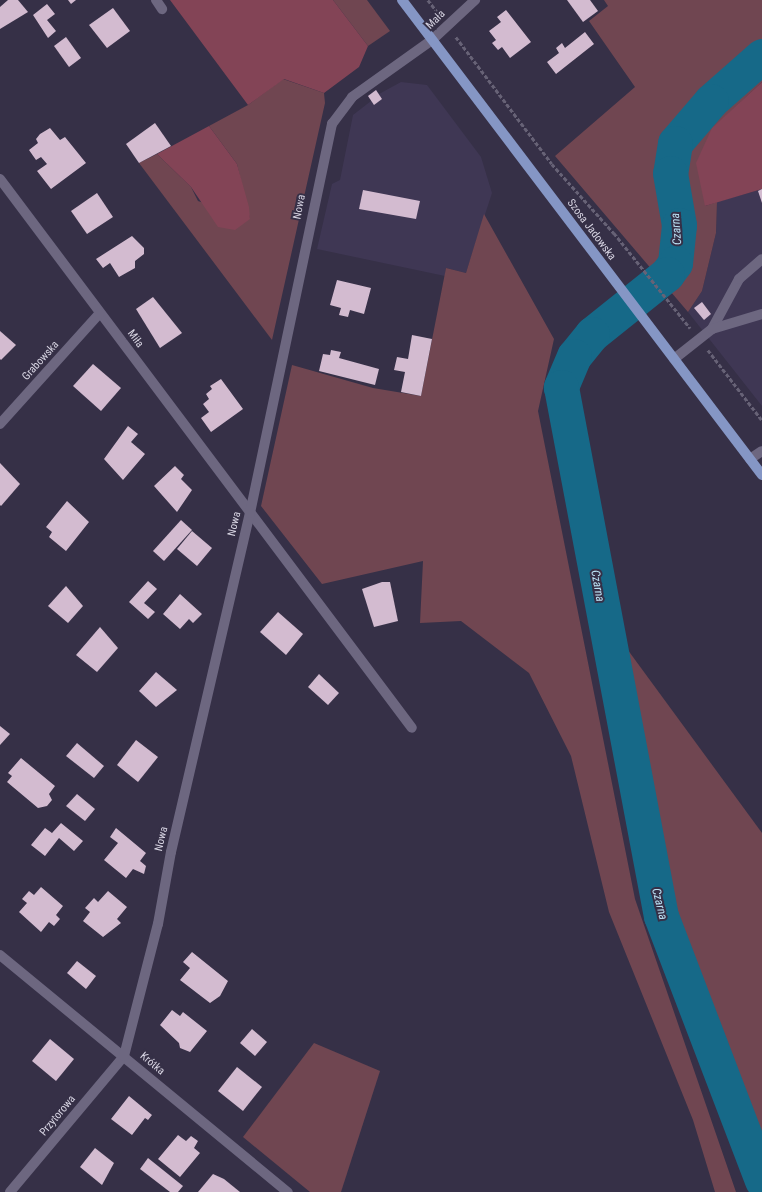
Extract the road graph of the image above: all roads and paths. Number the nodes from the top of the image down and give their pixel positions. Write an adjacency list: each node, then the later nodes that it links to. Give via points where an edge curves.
1 (156, 0): 5 (street)
2 (402, 0): 7 (main road, Szosa Jadowska)
3 (428, 0): 6 (path)
4 (475, 0): 6 (street, Mała)
5 (162, 9)
6 (448, 25): 7 (street, Mała); 13 (path, via 552,164 639,262)
7 (432, 40): 14 (main road, Szosa Jadowska); 20 (street, Nowa, via 356,93 332,124)
8 (0, 179): 10 (street, Miła)
9 (762, 259): 12 (street, via 739,279)
10 (100, 313): 16 (street, Grabowska); 20 (street, Miła)
11 (762, 314): 12 (street)
12 (712, 328): 13 (street)
13 (698, 338): 14 (street); 15 (path)
14 (674, 359): 18 (main road, Szosa Jadowska)
15 (762, 420)
16 (0, 424)
17 (762, 451): 18 (street)
18 (750, 459): 19 (main road, Szosa Jadowska)
19 (762, 475)
20 (250, 513): 21 (street, Miła); 23 (street, Nowa, via 171,852 158,924)
21 (412, 728)
22 (0, 955): 23 (street, Krótka)
23 (124, 1056): 24 (street, Przytorowa); 25 (street, Krótka)
24 (10, 1192)
25 (288, 1192)

